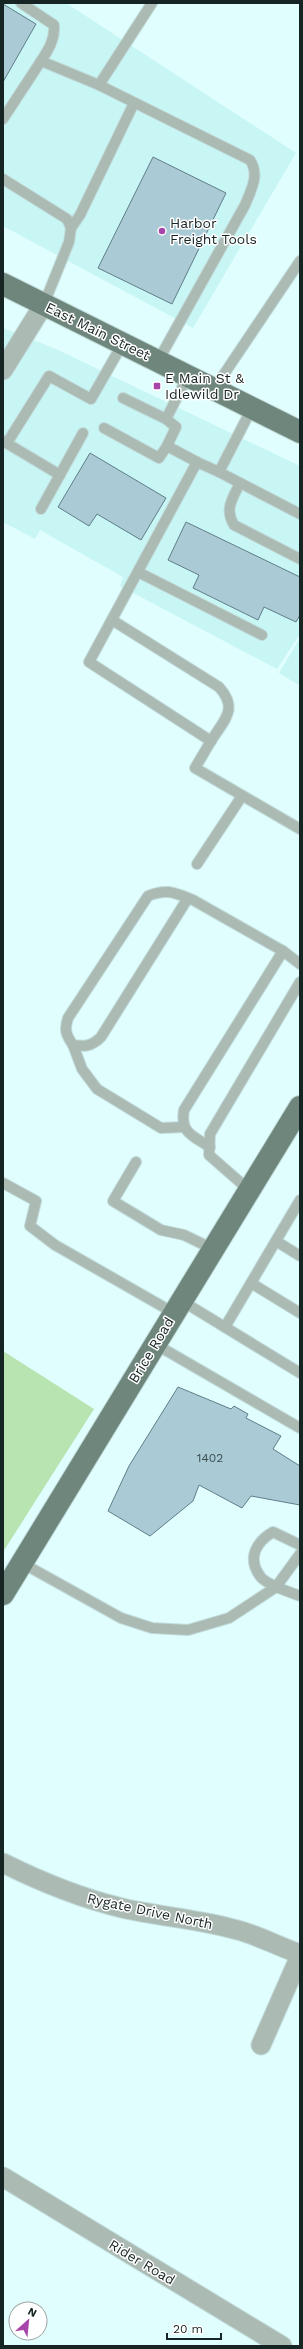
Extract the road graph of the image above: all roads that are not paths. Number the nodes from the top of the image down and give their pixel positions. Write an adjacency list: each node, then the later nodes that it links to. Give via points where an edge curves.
1 (21, 3): 3 (lane, via 54,25 55,34 50,48)
2 (152, 3): 4 (lane)
3 (41, 61): 4 (lane); 6 (lane)
4 (99, 85): 5 (lane)
5 (134, 103): 8 (lane, via 80,215); 13 (lane, via 250,160 255,167 255,180 245,205)
6 (3, 119)
7 (3, 179): 8 (lane, via 67,219)
8 (71, 228): 11 (lane, via 69,242)
9 (300, 261): 16 (lane)
10 (3, 284): 11 (main road, East Main Street)
11 (44, 304): 12 (main road, East Main Street); 14 (street)
12 (123, 343): 13 (main road, East Main Street); 23 (lane, via 91,398 49,376)
13 (158, 361): 15 (main road, East Main Street)
14 (3, 370)
15 (188, 376): 16 (main road, East Main Street); 19 (lane)
16 (214, 389): 18 (main road, East Main Street)
17 (123, 398): 19 (lane)
18 (252, 408): 21 (main road, East Main Street); 26 (lane)
19 (166, 419): 24 (lane, via 176,426)
20 (104, 428): 24 (lane, via 160,458)
21 (300, 432)
22 (83, 433): 27 (lane)
23 (5, 442): 27 (lane)
24 (167, 446): 25 (lane)
25 (197, 462): 26 (lane); 32 (lane)
26 (219, 472): 28 (lane)
27 (60, 475): 29 (lane)
28 (240, 483): 30 (lane); 31 (lane, via 229,506 230,518 234,525)
29 (41, 509)
30 (300, 514)
31 (300, 559)
32 (138, 572): 33 (lane); 34 (lane)
33 (112, 620): 35 (lane, via 219,686 227,696 229,712); 35 (lane, via 89,662)
34 (262, 635)
35 (211, 741): 36 (lane, via 195,768)
36 (242, 796): 37 (lane); 38 (lane)
37 (300, 829)
38 (197, 864)
39 (188, 898): 40 (lane); 43 (lane, via 101,1037 85,1047); 43 (lane, via 161,891 148,896 68,1018 65,1027)
40 (283, 951): 41 (lane); 45 (lane, via 184,1110)
41 (300, 964)
42 (300, 982): 46 (lane, via 210,1134)
43 (73, 1045): 45 (lane, via 82,1069 97,1089 161,1128)
44 (300, 1107): 49 (main road, Brice Road)
45 (184, 1127): 46 (lane, via 187,1132)
46 (210, 1147): 49 (lane, via 209,1155)
47 (136, 1162): 52 (lane, via 113,1201 160,1230 184,1235)
48 (3, 1183): 55 (lane, via 36,1201 30,1226 55,1245)
49 (249, 1190): 52 (main road, Brice Road)
50 (300, 1200): 51 (lane)
51 (276, 1241): 53 (lane); 54 (lane)
52 (213, 1249): 55 (main road, Brice Road)
53 (300, 1256)
54 (251, 1283): 56 (lane); 57 (lane)
55 (178, 1307): 57 (lane); 58 (main road, Brice Road)
56 (300, 1313)
57 (225, 1327): 59 (lane)
58 (155, 1344): 60 (lane); 63 (main road, Brice Road)
59 (300, 1373)
60 (300, 1428)
61 (300, 1545): 64 (lane, via 273,1532 262,1538 254,1552 254,1565 261,1577)
62 (300, 1554): 64 (lane)
63 (22, 1563): 64 (lane, via 121,1618 152,1628 188,1630 229,1618); 65 (main road, Brice Road)
64 (276, 1587): 66 (lane)
65 (3, 1594)
66 (300, 1596)
67 (3, 1863): 68 (street, Rygate Drive North, via 27,1876 82,1897 122,1908 194,1919 241,1931)
68 (300, 1955): 69 (street)
69 (261, 2045)
70 (3, 2177): 71 (street, Rider Road)
71 (282, 2346)

